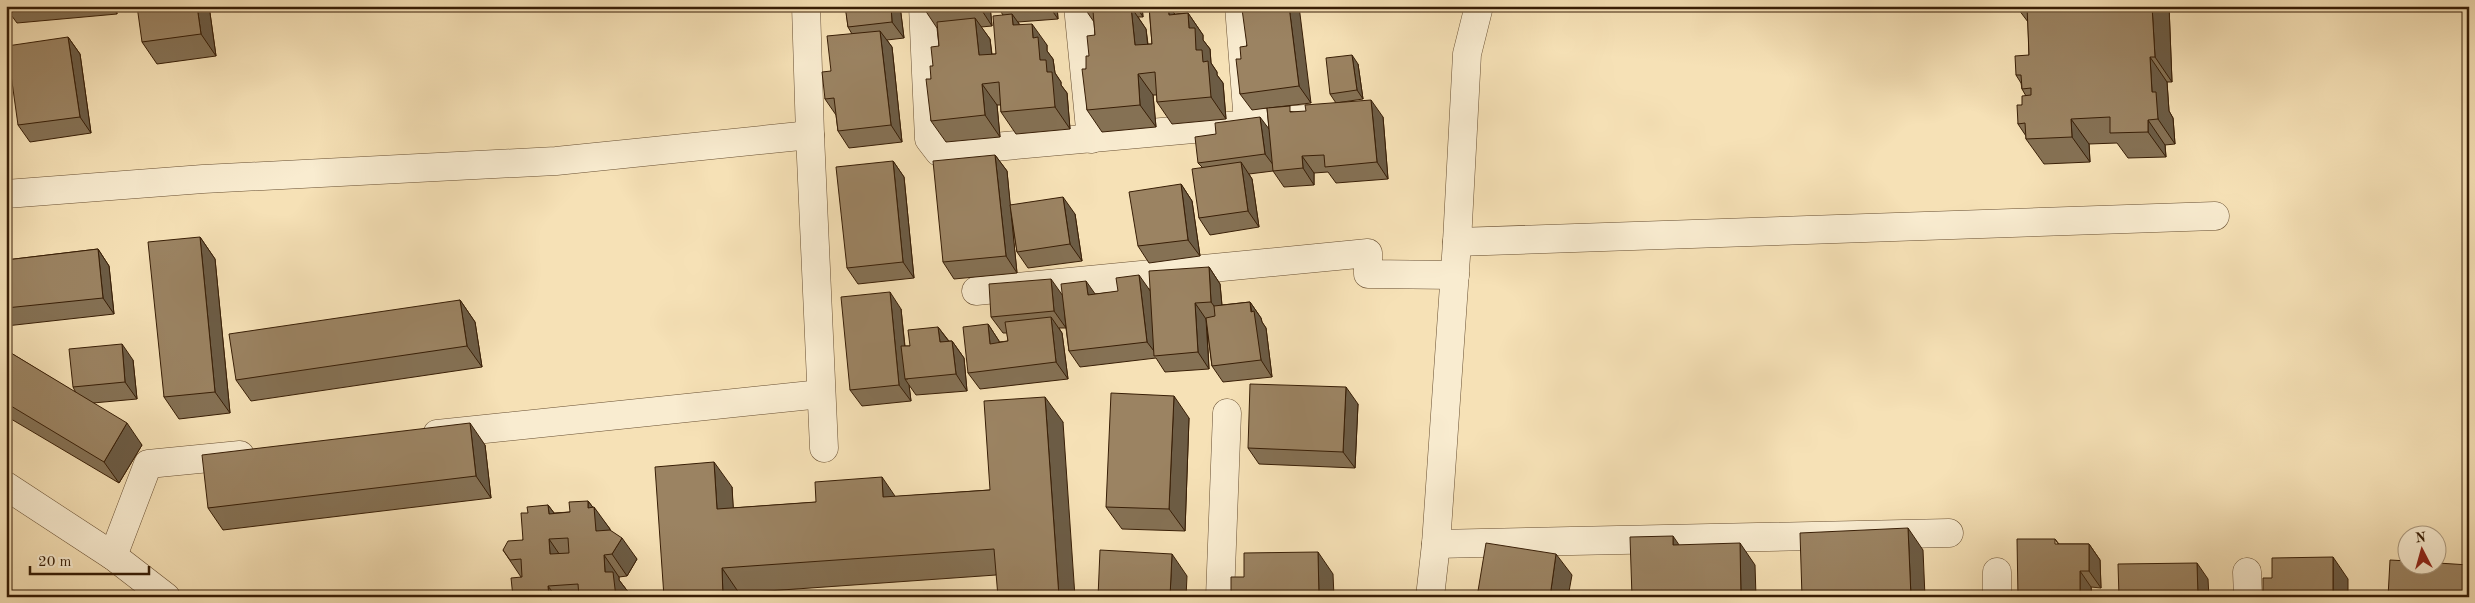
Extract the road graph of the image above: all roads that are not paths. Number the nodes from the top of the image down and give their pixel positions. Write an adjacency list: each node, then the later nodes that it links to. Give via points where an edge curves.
1 (806, 6): 8 (street)
2 (923, 6): 9 (street, via 929,139 939,152)
3 (1078, 6): 9 (street)
4 (1239, 6): 7 (street)
5 (1479, 6): 12 (street, via 1467,54)
6 (1324, 118): 7 (street)
7 (1248, 123): 9 (street)
8 (810, 136): 10 (street, via 556,162 203,179); 15 (street)
9 (1092, 139)
10 (6, 194)
11 (2215, 216): 12 (street)
12 (1457, 242): 13 (street)
13 (1454, 275): 14 (street, via 1368,274 1368,253); 22 (street)
14 (976, 291)
15 (821, 394): 17 (street); 18 (street)
16 (1227, 413): 25 (street)
17 (416, 436)
18 (824, 448)
19 (267, 452): 23 (street, via 148,464)
20 (6, 486): 23 (street)
21 (1949, 533): 22 (street)
22 (1436, 544): 26 (street)
23 (113, 556): 24 (street)
24 (166, 597)
25 (1220, 597)
26 (1430, 597)

